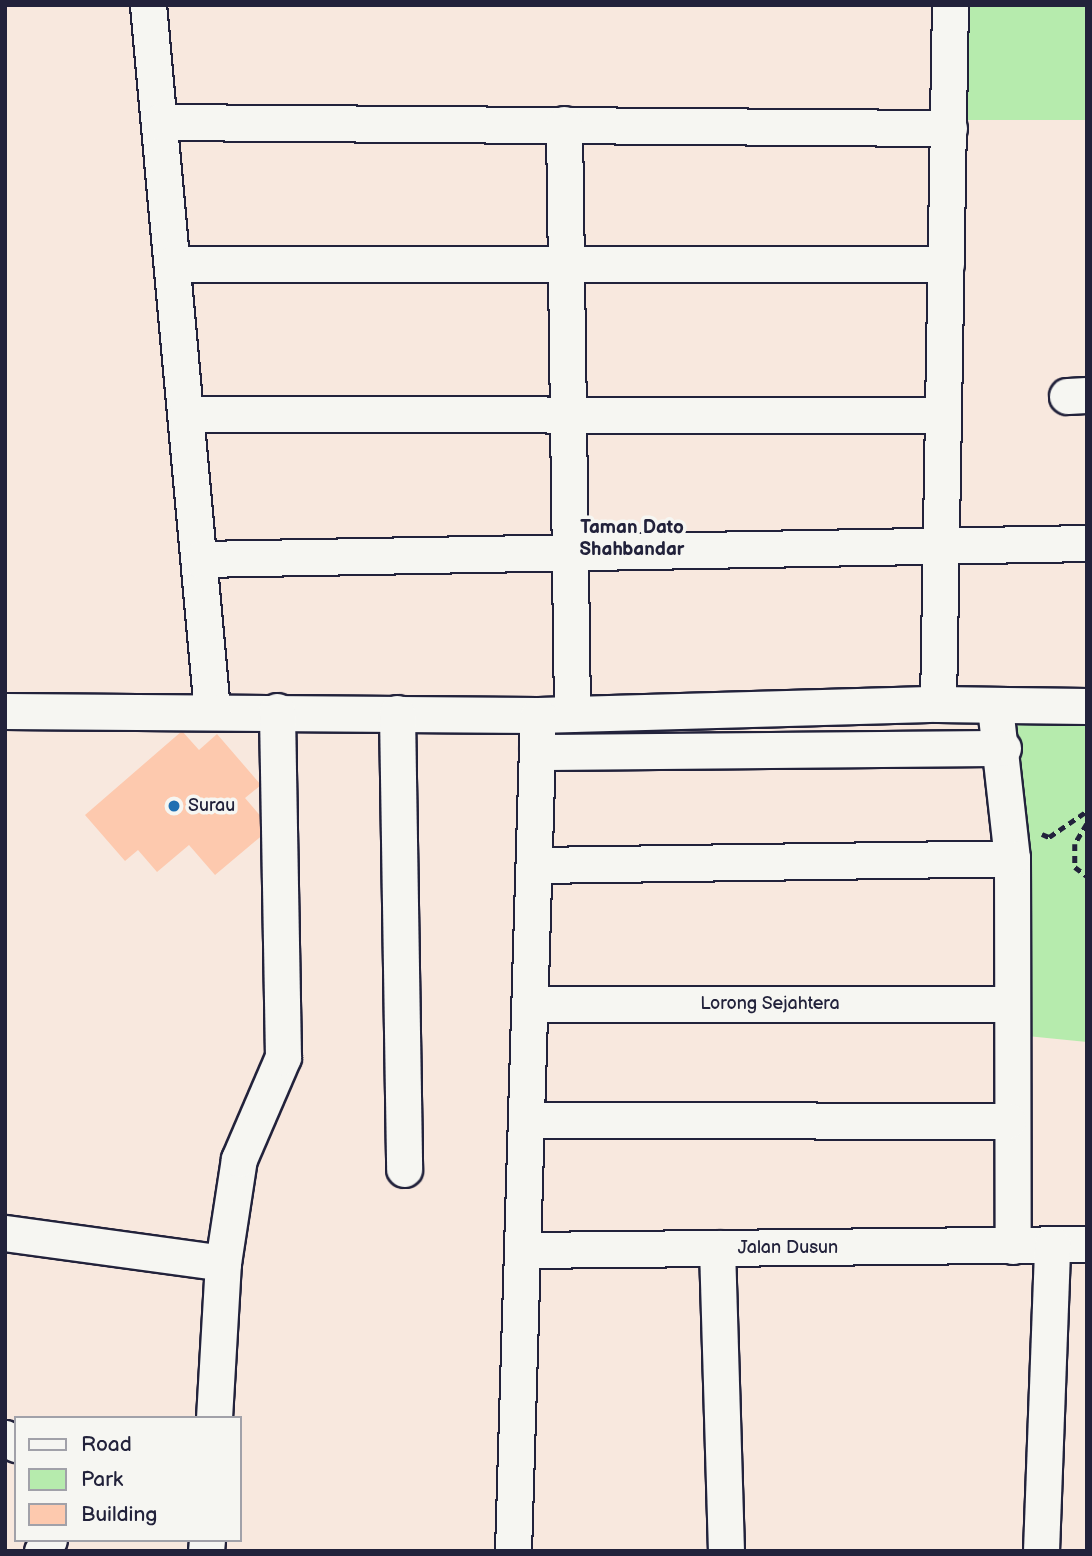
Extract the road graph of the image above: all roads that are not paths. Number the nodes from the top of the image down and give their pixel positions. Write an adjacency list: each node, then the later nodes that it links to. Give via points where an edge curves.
1 (148, 5): 3 (street)
2 (950, 5): 5 (street)
3 (159, 122): 4 (street); 7 (street)
4 (564, 124): 5 (street); 6 (street)
5 (948, 128): 8 (street)
6 (566, 262): 7 (street); 8 (street); 10 (street)
7 (172, 264): 9 (street)
8 (946, 264): 11 (street)
9 (186, 414): 10 (street); 15 (street)
10 (568, 414): 11 (street); 14 (street)
11 (943, 415): 12 (street)
12 (941, 544): 13 (street); 14 (street); 16 (street)
13 (1087, 544)
14 (570, 551): 15 (street); 23 (street)
15 (199, 559): 19 (street)
16 (938, 704): 18 (street); 23 (street)
17 (1087, 706): 18 (street)
18 (995, 707): 25 (street)
19 (212, 710): 20 (street); 21 (street)
20 (5, 711)
21 (277, 711): 22 (street); 40 (street, via 284,1057 239,1159)
22 (397, 713): 24 (street); 33 (street)
23 (572, 713): 24 (street)
24 (538, 715): 26 (street)
25 (1003, 748): 26 (street); 27 (street)
26 (537, 752): 28 (street)
27 (1012, 858): 28 (street); 30 (street)
28 (534, 865): 29 (street)
29 (530, 1004): 30 (street, Lorong Sejahtera); 31 (street)
30 (1010, 1004): 32 (street)
31 (528, 1120): 32 (street); 39 (street)
32 (1008, 1121): 37 (street)
33 (404, 1169)
34 (5, 1233): 40 (street)
35 (1052, 1244): 36 (street, Jalan Dusun); 37 (street, Jalan Dusun); 44 (street)
36 (1087, 1244)
37 (1013, 1247): 38 (street, Jalan Dusun)
38 (717, 1248): 39 (street, Jalan Dusun); 43 (street)
39 (524, 1250): 42 (street)
40 (223, 1263): 41 (street)
41 (214, 1416)
42 (513, 1551)
43 (726, 1551)
44 (1041, 1551)

